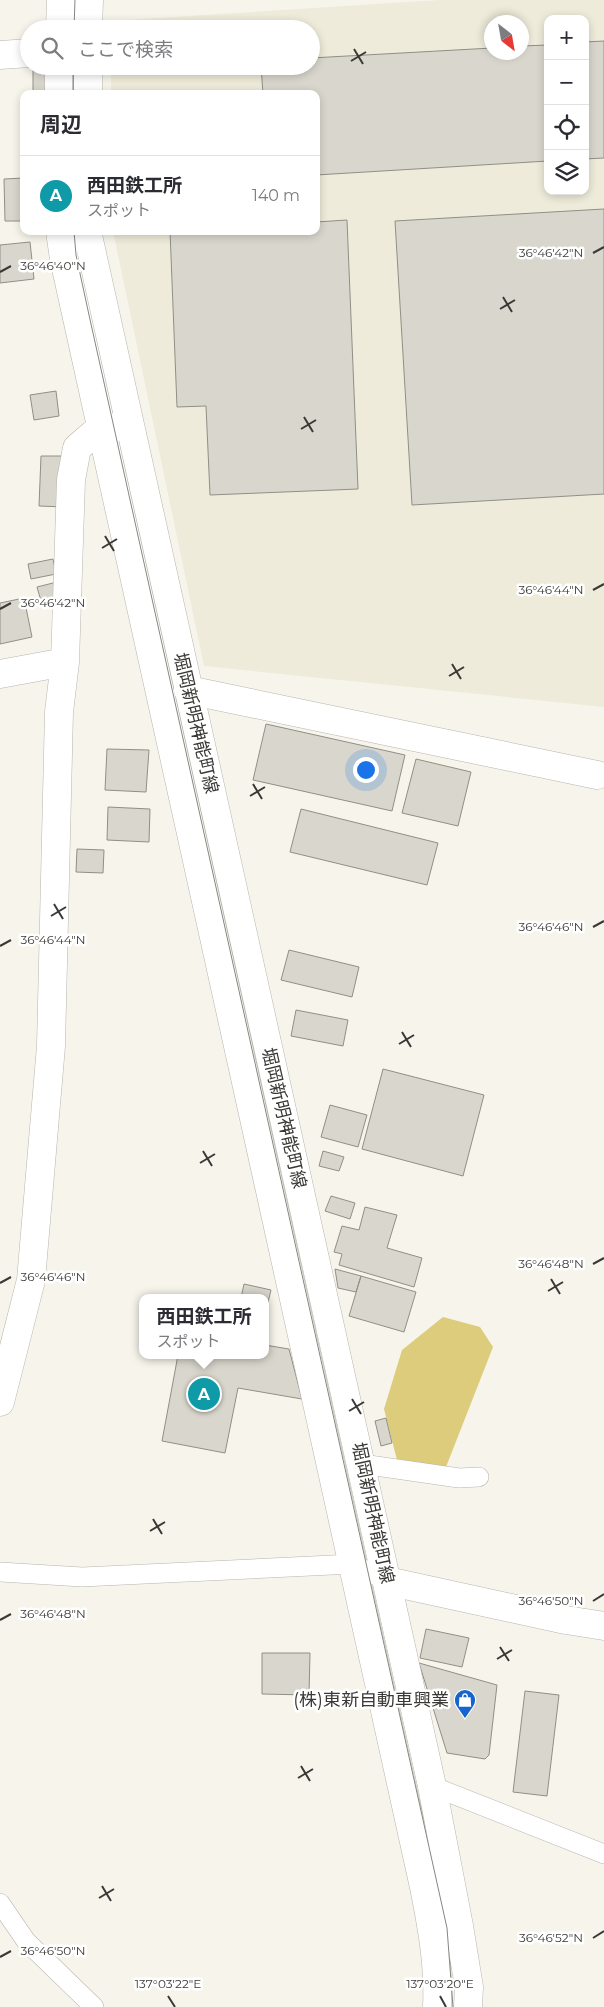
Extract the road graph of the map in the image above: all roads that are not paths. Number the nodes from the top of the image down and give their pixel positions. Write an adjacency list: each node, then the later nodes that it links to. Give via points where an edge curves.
1 (61, 0): 3 (main road)
2 (89, 0): 4 (main road)
3 (60, 20)
4 (88, 20)
5 (20, 54): 6 (main road)
6 (0, 55)
7 (59, 75): 9 (main road)
8 (88, 75): 10 (main road)
9 (59, 90)
10 (88, 90)
11 (61, 235): 14 (main road, 堀岡新明神能町線)
12 (88, 235): 13 (main road, 堀岡新明神能町線)
13 (129, 423): 14 (main road); 17 (main road, 堀岡新明神能町線)
14 (102, 431): 15 (main road, via 77,448 71,480); 22 (main road, 堀岡新明神能町線)
15 (65, 662): 16 (main road); 19 (main road, via 59,712 51,1046 31,1280)
16 (0, 674)
17 (188, 690): 18 (main road); 20 (main road, 堀岡新明神能町線)
18 (598, 775)
19 (0, 1402)
20 (362, 1464): 21 (lane, via 460,1478); 24 (main road, 堀岡新明神能町線)
21 (479, 1477)
22 (353, 1564): 23 (lane, via 82,1576); 24 (lane); 30 (main road, 堀岡新明神能町線, via 434,1940)
23 (0, 1572)
24 (388, 1581): 25 (main road); 26 (main road, 堀岡新明神能町線)
25 (604, 1626)
26 (432, 1786): 27 (lane); 31 (main road, 堀岡新明神能町線, via 469,1987)
27 (604, 1854)
28 (0, 1904): 29 (lane, via 26,1941)
29 (94, 2007)
30 (437, 2007)
31 (468, 2007)

